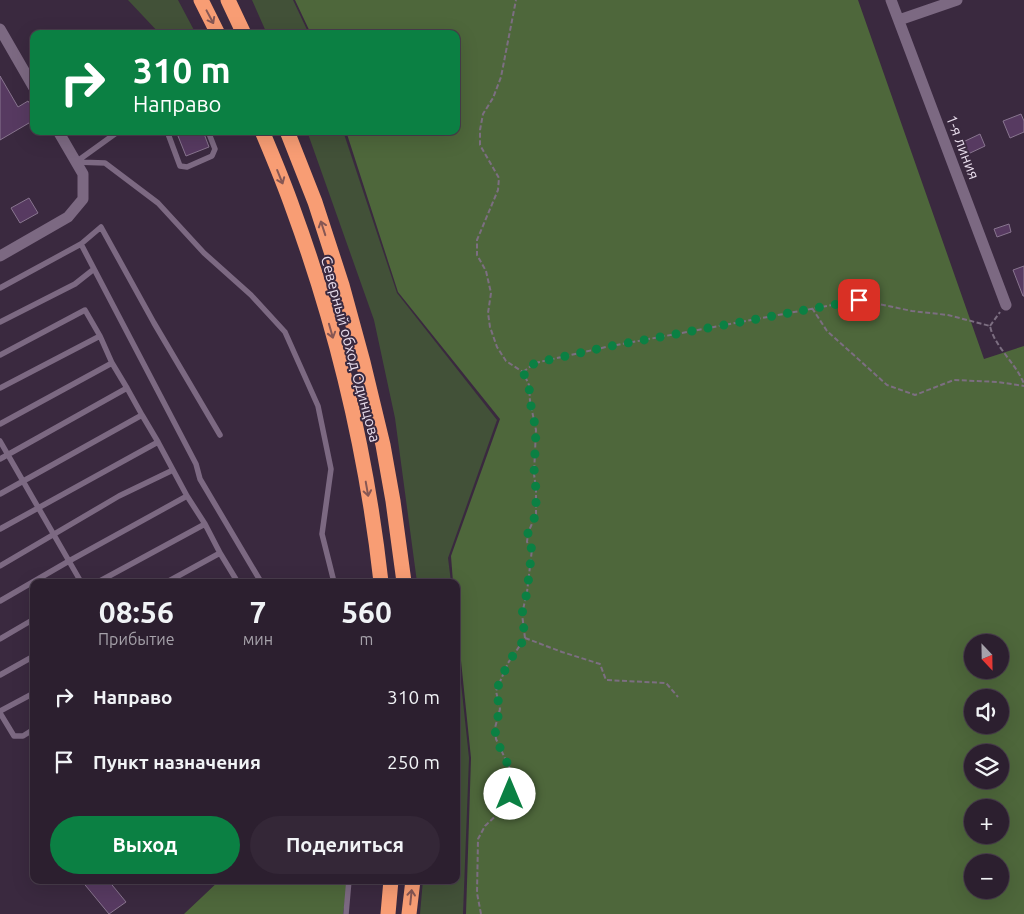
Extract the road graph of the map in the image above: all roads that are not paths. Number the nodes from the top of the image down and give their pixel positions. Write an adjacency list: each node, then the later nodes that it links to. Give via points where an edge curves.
1 (201, 0): 7 (highway, one-way to 7)
2 (228, 0): 8 (highway)
3 (892, 0): 5 (street, 1-я линия)
4 (957, 0): 5 (street)
5 (899, 20): 21 (street, 1-я линия)
6 (0, 30): 9 (street)
7 (216, 30)
8 (242, 30)
9 (30, 81)
10 (60, 135): 16 (street)
11 (113, 135): 16 (lane)
12 (168, 135): 13 (lane, via 180,166 187,167 212,156 215,149)
13 (210, 135)
14 (264, 135): 53 (highway, Северный обход Одинцова, one-way to 53, via 293,209 342,369 361,451)
15 (289, 135): 54 (highway, Северный обход Одинцова, one-way to 15, via 385,454 363,362 315,202)
16 (76, 162): 18 (street, via 83,174 83,199 68,217); 52 (lane, via 105,163 158,203 204,254 251,295 285,332 318,406 332,469 322,534)
17 (81, 244): 19 (lane); 20 (lane); 30 (lane, via 101,228)
18 (0, 256)
19 (94, 269): 22 (lane, via 75,284); 51 (lane, via 196,464 200,479)
20 (0, 288)
21 (1006, 305)
22 (0, 322)
23 (100, 336): 24 (lane, via 85,310); 25 (lane); 26 (lane)
24 (0, 355)
25 (112, 363): 27 (lane); 29 (lane)
26 (0, 388)
27 (127, 388): 28 (lane); 33 (lane)
28 (142, 415): 32 (lane); 36 (lane)
29 (0, 424)
30 (220, 435)
31 (0, 441): 33 (lane)
32 (158, 442): 35 (lane); 39 (lane)
33 (8, 454): 34 (lane); 36 (lane)
34 (0, 459)
35 (173, 470): 38 (lane); 42 (lane, via 119,496)
36 (23, 481): 37 (lane); 39 (lane)
37 (0, 494)
38 (187, 496): 40 (lane); 44 (lane)
39 (38, 507): 41 (lane); 42 (lane)
40 (205, 524): 43 (lane); 48 (lane)
41 (0, 529)
42 (54, 535): 44 (lane); 45 (lane)
43 (220, 553): 49 (lane); 50 (lane)
44 (69, 561): 46 (lane); 47 (lane)
45 (0, 566)
46 (38, 579)
47 (79, 579)
48 (104, 579)
49 (173, 579)
50 (234, 579)
51 (259, 579)
52 (333, 579)
53 (381, 579)
54 (404, 579)
55 (30, 584): 56 (lane)
56 (0, 601)
57 (30, 621): 58 (lane)
58 (0, 639)
59 (30, 658): 60 (lane)
60 (0, 675)
61 (30, 695): 62 (lane)
62 (0, 712): 63 (lane, via 14,736)
63 (30, 732)
64 (349, 884): 67 (lane)
65 (391, 884): 68 (highway)
66 (413, 884): 69 (highway, one-way to 66)
67 (346, 914)
68 (388, 914)
69 (409, 914)

